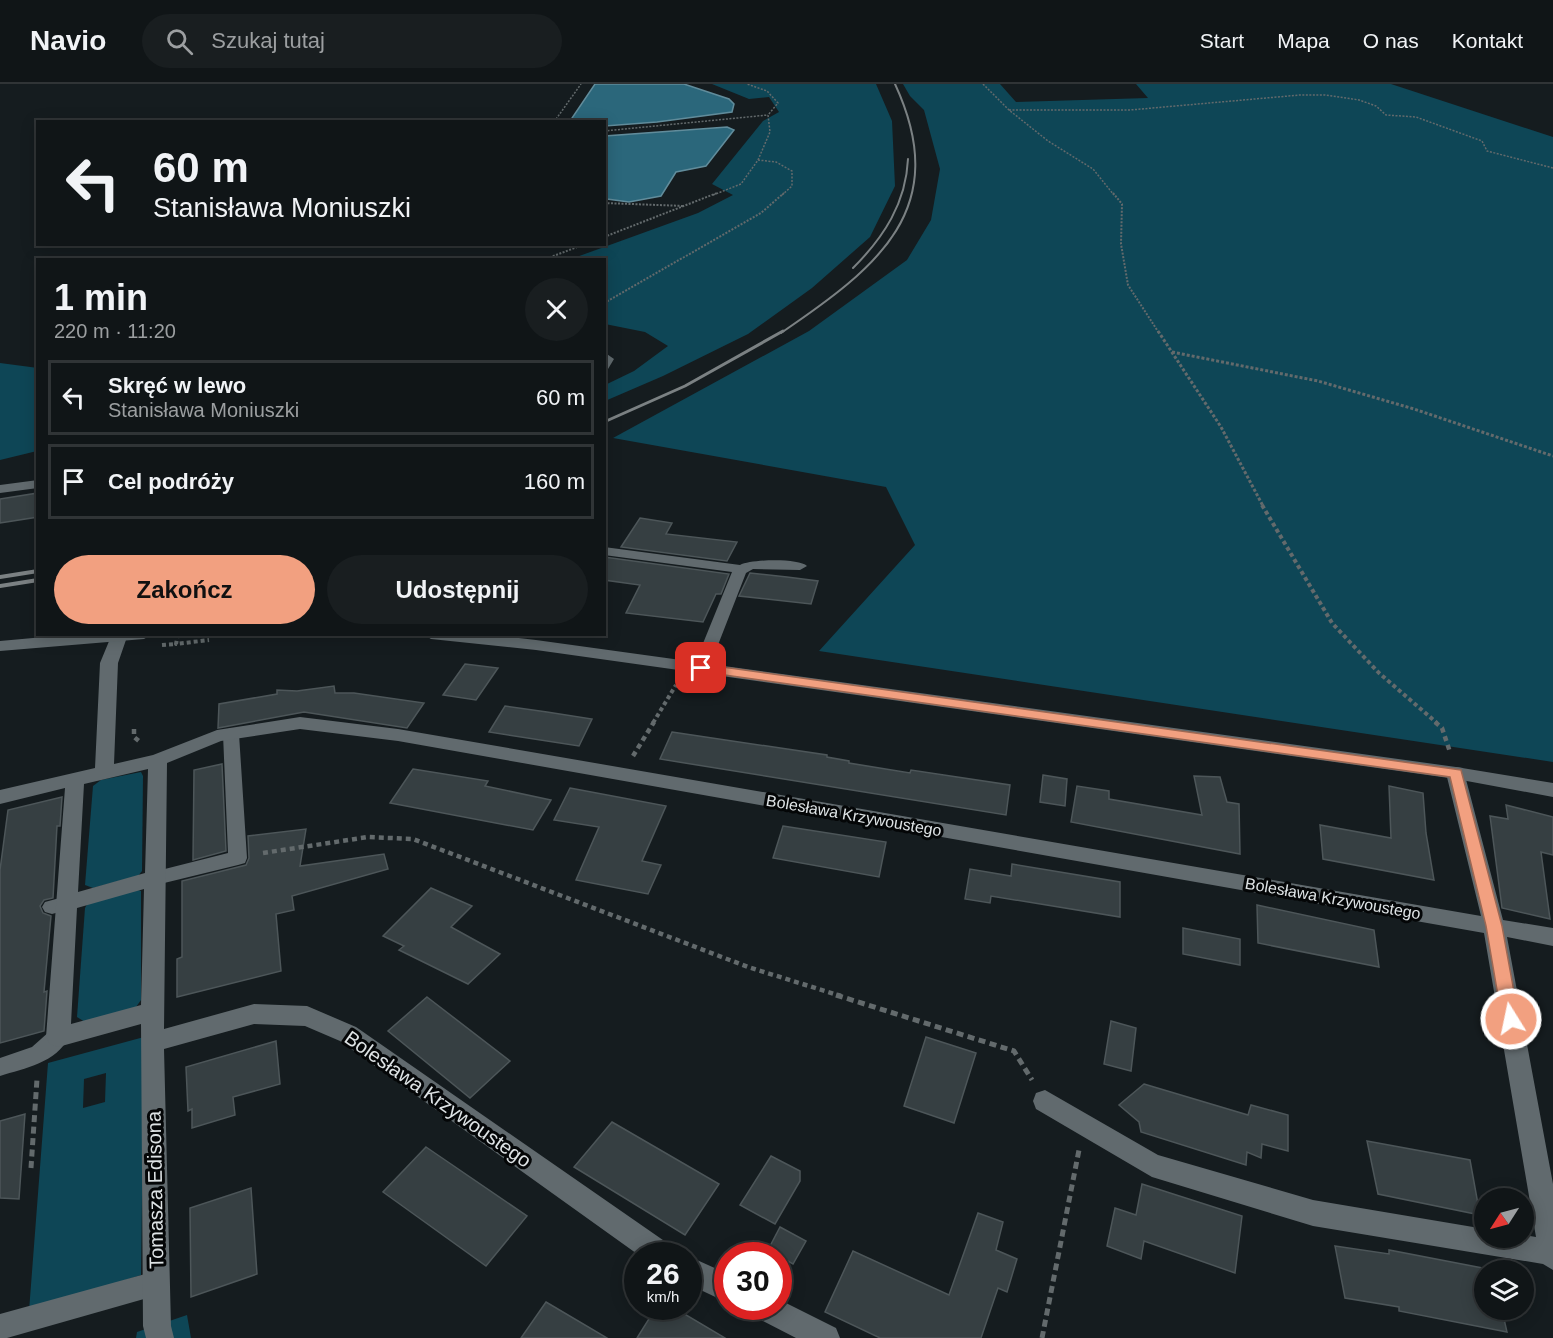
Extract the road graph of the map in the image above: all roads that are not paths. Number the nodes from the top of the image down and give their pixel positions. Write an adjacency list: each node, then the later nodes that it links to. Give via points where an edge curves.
1 (36, 484): 2 (lane)
2 (0, 489)
3 (606, 551): 5 (lane)
4 (800, 566): 5 (lane, via 752,565)
5 (740, 570): 11 (lane)
6 (468, 636): 8 (street)
7 (119, 637): 9 (street); 10 (street); 14 (street, via 109,663)
8 (505, 638): 11 (street)
9 (150, 640)
10 (0, 646)
11 (701, 668): 15 (street)
12 (231, 734): 13 (street, Bolesława Krzywoustego); 19 (lane, via 238,858); 21 (street, Bolesława Krzywoustego, via 300,723 398,735)
13 (153, 751): 14 (street, Bolesława Krzywoustego); 19 (street)
14 (104, 773): 16 (street, Bolesława Krzywoustego)
15 (1456, 773): 17 (street); 21 (street)
16 (75, 780): 18 (street, Bolesława Krzywoustego); 20 (street)
17 (1553, 790)
18 (0, 797)
19 (156, 878): 20 (street); 23 (street)
20 (60, 905): 24 (street)
21 (1494, 926): 22 (street, Bolesława Krzywoustego); 29 (street)
22 (1553, 938)
23 (152, 1011): 24 (street); 25 (street)
24 (58, 1037): 26 (lane, via 39,1054)
25 (153, 1042): 28 (street, Bolesława Krzywoustego, via 254,1014 307,1016 348,1034); 30 (street, Tomasza Edisona)
26 (0, 1067)
27 (1046, 1101): 29 (street, via 1152,1165 1313,1213)
28 (643, 1242)
29 (1553, 1254)
30 (156, 1284): 32 (lane); 33 (street, Tomasza Edisona)
31 (791, 1320): 34 (street)
32 (0, 1327)
33 (160, 1338)
34 (826, 1338)

